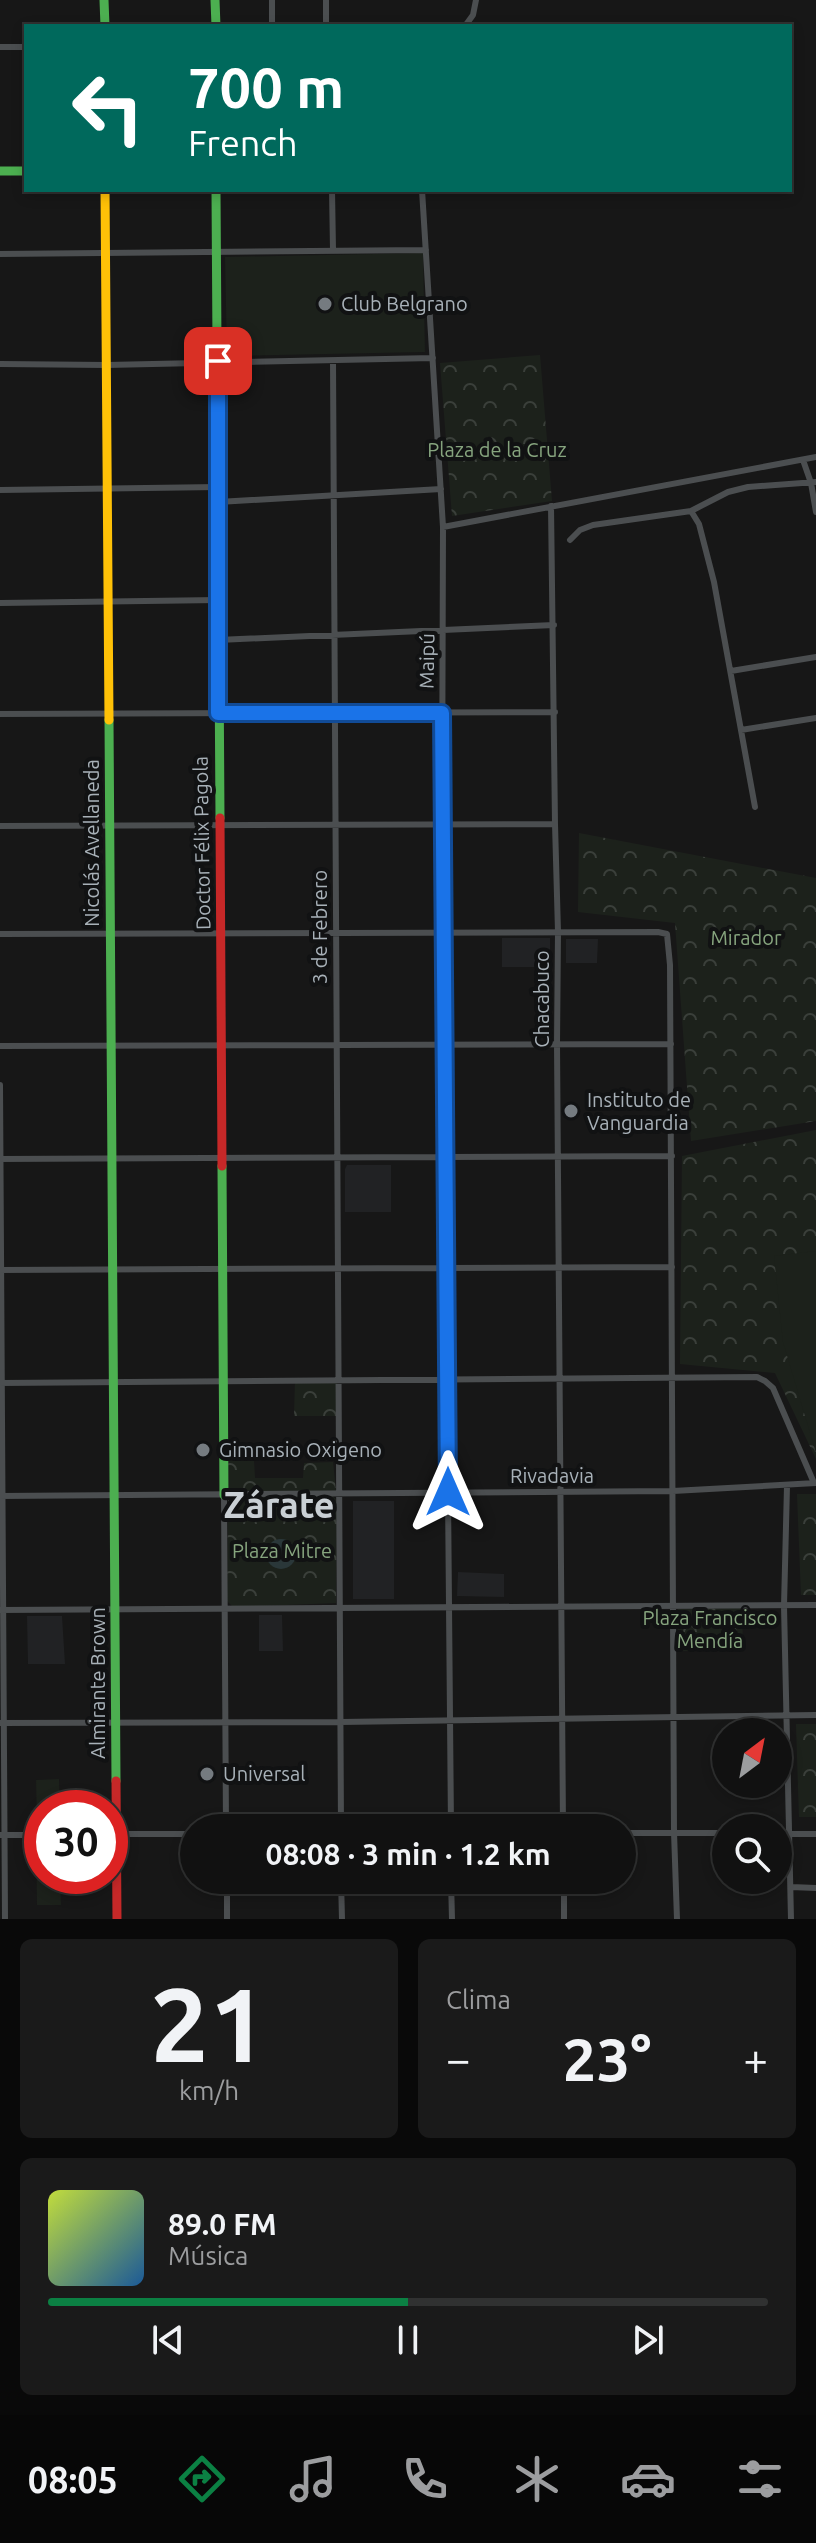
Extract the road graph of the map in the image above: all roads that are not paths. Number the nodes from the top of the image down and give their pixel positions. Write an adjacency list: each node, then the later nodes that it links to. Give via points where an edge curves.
1 (104, 0): 6 (street)
2 (215, 0): 7 (street)
3 (272, 0): 8 (street)
4 (326, 0): 9 (street)
5 (476, 0): 10 (street)
6 (105, 24)
7 (216, 24)
8 (272, 24)
9 (326, 24)
10 (466, 24)
11 (0, 47): 12 (street)
12 (24, 47)
13 (0, 171): 14 (street)
14 (24, 171)
15 (105, 192): 22 (street, Nicolás Avellaneda)
16 (216, 192): 21 (street, Doctor Félix Pagola)
17 (332, 192): 19 (street)
18 (422, 192): 20 (street)
19 (333, 250): 20 (street); 21 (street)
20 (426, 250): 24 (street)
21 (217, 251): 22 (street); 25 (street, Doctor Félix Pagola)
22 (106, 253): 23 (street); 28 (street, Nicolás Avellaneda)
23 (0, 254)
24 (433, 358): 26 (street); 34 (street, Maipú)
25 (218, 361): 26 (street); 28 (street); 32 (street, Doctor Félix Pagola)
26 (333, 361): 36 (street, 3 de Febrero)
27 (0, 364): 28 (street)
28 (107, 365): 33 (street, Nicolás Avellaneda)
29 (816, 457): 30 (street)
30 (803, 460): 31 (street); 38 (street)
31 (814, 482): 39 (street, via 748,487); 40 (street)
32 (218, 487): 33 (street); 37 (street, Doctor Félix Pagola)
33 (108, 488): 35 (street); 44 (street, Nicolás Avellaneda)
34 (441, 489): 36 (street); 41 (street, Maipú)
35 (0, 490)
36 (334, 494): 37 (street); 48 (street, 3 de Febrero)
37 (218, 502): 43 (street, Doctor Félix Pagola)
38 (551, 506): 41 (street); 46 (street, Chacabuco)
39 (691, 511): 42 (street, via 593,525); 51 (street, via 706,550)
40 (816, 512)
41 (443, 527): 47 (street, Maipú)
42 (570, 540)
43 (218, 600): 44 (street); 49 (street, Doctor Félix Pagola)
44 (107, 602): 45 (street); 57 (street, Nicolás Avellaneda)
45 (0, 603)
46 (554, 625): 47 (street); 52 (street, Chacabuco)
47 (443, 628): 48 (street); 55 (street, Maipú)
48 (335, 635): 49 (street); 54 (street, 3 de Febrero)
49 (218, 640): 53 (street, Doctor Félix Pagola)
50 (816, 657): 51 (street)
51 (731, 671): 59 (street)
52 (555, 712): 55 (street); 63 (street, Chacabuco)
53 (218, 713): 54 (street); 57 (street); 65 (street, Doctor Félix Pagola)
54 (335, 713): 55 (street); 61 (street, 3 de Febrero)
55 (442, 713): 62 (street, Maipú)
56 (0, 714): 57 (street)
57 (109, 714): 64 (street, Nicolás Avellaneda)
58 (816, 718): 59 (street)
59 (741, 730): 60 (street)
60 (755, 807)
61 (335, 824): 62 (street); 65 (street); 69 (street, 3 de Febrero)
62 (442, 824): 63 (street); 70 (street, Maipú)
63 (555, 824): 67 (street, Chacabuco)
64 (110, 825): 65 (street); 66 (street); 72 (street, Nicolás Avellaneda)
65 (220, 825): 68 (street, Doctor Félix Pagola)
66 (0, 826)
67 (558, 932): 70 (street); 74 (street, Chacabuco); 75 (street, via 667,934)
68 (220, 933): 69 (street); 72 (street); 76 (street, Doctor Félix Pagola)
69 (336, 933): 70 (street); 77 (street, 3 de Febrero)
70 (444, 933): 73 (street, Maipú)
71 (0, 934): 72 (street)
72 (111, 934): 79 (street, Nicolás Avellaneda)
73 (445, 1044): 74 (street); 77 (street); 83 (street, Maipú)
74 (557, 1044): 75 (street); 84 (street, Chacabuco)
75 (671, 1044): 81 (street)
76 (221, 1045): 77 (street); 79 (street); 86 (street, Doctor Félix Pagola)
77 (336, 1045): 82 (street, 3 de Febrero)
78 (0, 1046): 79 (street)
79 (112, 1046): 85 (street, Nicolás Avellaneda)
80 (0, 1085): 87 (street)
81 (672, 1156): 84 (street); 88 (street)
82 (337, 1157): 83 (street); 86 (street); 92 (street, 3 de Febrero)
83 (445, 1157): 84 (street); 89 (street, Maipú)
84 (559, 1157): 90 (street, Chacabuco)
85 (112, 1158): 86 (street); 87 (street); 94 (street, Nicolás Avellaneda)
86 (222, 1158): 91 (street, Doctor Félix Pagola)
87 (0, 1159): 93 (street)
88 (672, 1267): 90 (street); 95 (street)
89 (447, 1268): 90 (street); 92 (street); 97 (street, Maipú)
90 (560, 1268): 98 (street, Chacabuco)
91 (223, 1269): 92 (street); 94 (street); 99 (street, Doctor Félix Pagola)
92 (338, 1269): 96 (street, 3 de Febrero)
93 (0, 1270): 94 (street); 101 (street)
94 (112, 1270): 100 (street, Nicolás Avellaneda)
95 (672, 1378): 98 (street); 102 (street, via 765,1381 773,1388); 104 (street)
96 (338, 1379): 97 (street); 99 (street); 107 (street, 3 de Febrero)
97 (447, 1379): 98 (street); 105 (street, Maipú)
98 (559, 1379): 106 (street, Chacabuco)
99 (224, 1380): 100 (street); 109 (street, Doctor Félix Pagola)
100 (114, 1381): 101 (street); 108 (street, Nicolás Avellaneda)
101 (1, 1383): 110 (street)
102 (815, 1483): 103 (street, Rivadavia)
103 (787, 1486): 104 (street, Rivadavia); 114 (street)
104 (673, 1491): 106 (street, Rivadavia); 111 (street)
105 (448, 1492): 106 (street, Rivadavia); 107 (street, Rivadavia); 115 (street, Maipú)
106 (561, 1492): 113 (street, Chacabuco)
107 (339, 1493): 109 (street, Rivadavia); 116 (street, 3 de Febrero)
108 (115, 1495): 109 (street, Rivadavia); 110 (street, Rivadavia); 117 (street, Almirante Brown)
109 (224, 1495): 119 (street)
110 (2, 1496): 118 (street)
111 (673, 1605): 113 (street); 114 (street); 122 (street)
112 (816, 1605): 114 (street)
113 (562, 1606): 115 (street); 123 (street, Chacabuco)
114 (784, 1606): 121 (street)
115 (449, 1607): 116 (street); 124 (street, Maipú)
116 (340, 1608): 119 (street); 126 (street, 3 de Febrero)
117 (116, 1609): 118 (street); 119 (street); 125 (street, Almirante Brown)
118 (2, 1610): 127 (street)
119 (225, 1610): 128 (street)
120 (816, 1715): 121 (street)
121 (787, 1716): 122 (street); 134 (street)
122 (674, 1717): 123 (street); 135 (street)
123 (563, 1719): 124 (street); 133 (street, Chacabuco)
124 (450, 1721): 126 (street); 132 (street, Maipú)
125 (116, 1722): 127 (street); 128 (street); 129 (street, Almirante Brown)
126 (341, 1722): 128 (street); 131 (street, 3 de Febrero)
127 (2, 1723): 142 (street)
128 (224, 1723): 130 (street)
129 (115, 1790)
130 (226, 1814)
131 (341, 1814)
132 (451, 1814)
133 (563, 1814)
134 (789, 1814)
135 (674, 1832): 136 (street); 137 (street); 158 (street)
136 (636, 1833)
137 (712, 1833)
138 (128, 1834): 139 (street)
139 (180, 1834)
140 (792, 1834): 141 (street)
141 (816, 1834)
142 (3, 1835): 143 (street); 152 (street)
143 (24, 1835)
144 (792, 1887): 145 (street)
145 (816, 1888)
146 (116, 1894): 153 (street, Almirante Brown)
147 (227, 1894): 154 (street)
148 (341, 1894): 155 (street)
149 (451, 1894): 156 (street)
150 (564, 1894): 157 (street)
151 (791, 1894): 159 (street)
152 (5, 1919)
153 (117, 1919)
154 (227, 1919)
155 (342, 1919)
156 (452, 1919)
157 (564, 1919)
158 (677, 1919)
159 (791, 1919)

